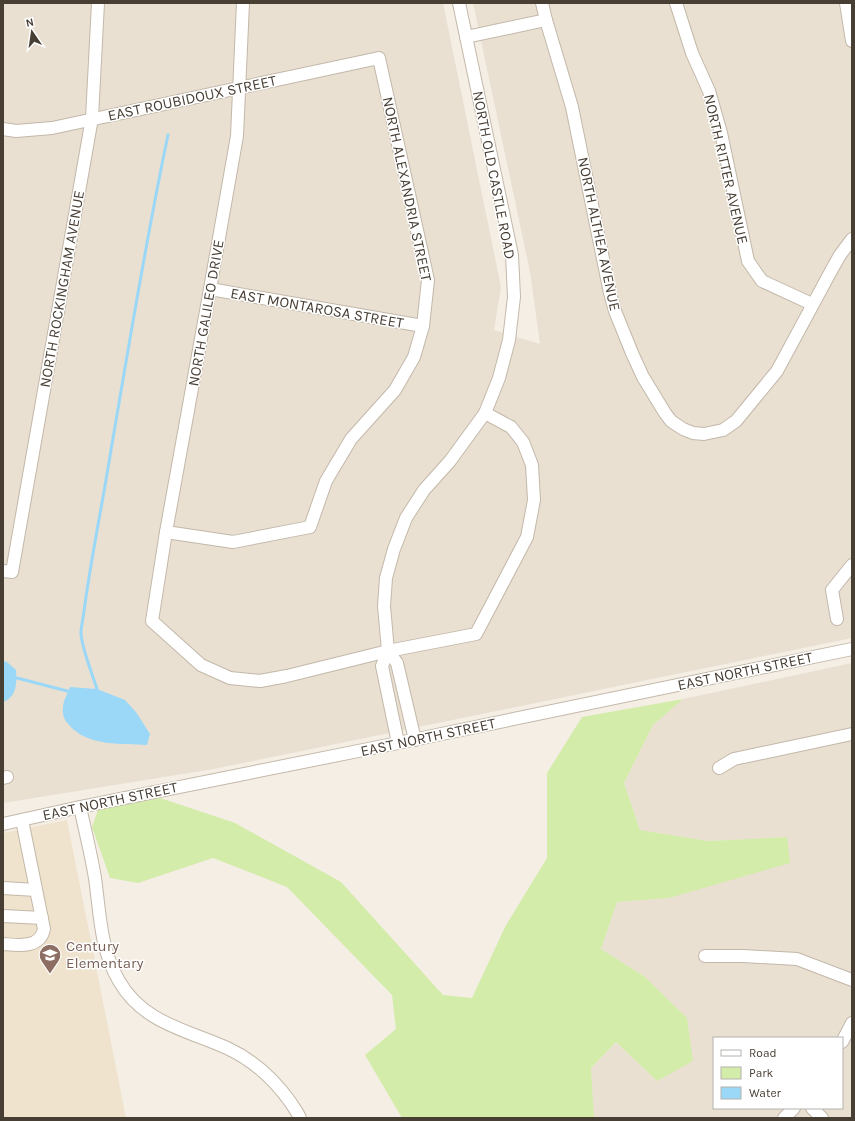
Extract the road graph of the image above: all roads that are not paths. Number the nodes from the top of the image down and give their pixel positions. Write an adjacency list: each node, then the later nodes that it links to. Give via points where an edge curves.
1 (98, 3): 12 (street, NORTH ROCKINGHAM AVENUE)
2 (243, 3): 11 (street, NORTH GALILEO DRIVE)
3 (459, 3): 8 (street, NORTH OLD CASTLE ROAD)
4 (542, 3): 7 (street, NORTH ALTHEA AVENUE)
5 (676, 3): 16 (street, NORTH RITTER AVENUE, via 692,53 709,91 721,133 748,261 762,281)
6 (846, 3): 9 (street)
7 (546, 20): 8 (street); 16 (street, NORTH ALTHEA AVENUE, via 572,107 610,293 621,328 643,376 667,416 683,429 704,434 722,430 736,421 777,371)
8 (466, 37): 18 (street, NORTH OLD CASTLE ROAD, via 512,255 514,297 509,340 499,378)
9 (852, 41)
10 (379, 58): 11 (street, EAST ROUBIDOUX STREET); 17 (street, NORTH ALEXANDRIA STREET, via 428,280)
11 (239, 88): 12 (street, EAST ROUBIDOUX STREET); 15 (street, NORTH GALILEO DRIVE, via 237,136)
12 (91, 120): 13 (street, EAST ROUBIDOUX STREET, via 52,128 16,131); 21 (street, NORTH ROCKINGHAM AVENUE)
13 (3, 129)
14 (852, 239): 16 (street)
15 (210, 289): 17 (street, EAST MONTAROSA STREET); 19 (street, NORTH GALILEO DRIVE)
16 (812, 304)
17 (423, 326): 19 (street, NORTH ALEXANDRIA STREET, via 414,357 395,390 351,439 326,481 310,527 234,542)
18 (485, 413): 24 (street, NORTH OLD CASTLE ROAD, via 450,461 424,490 406,518 386,578 384,606); 24 (street, via 511,427 523,442 532,465 534,500 528,537 476,634)
19 (166, 532): 24 (street, NORTH GALILEO DRIVE, via 152,621 201,665 230,678 260,681)
20 (852, 565): 22 (street, via 832,590)
21 (7, 572)
22 (837, 619)
23 (852, 649): 26 (street, EAST NORTH STREET)
24 (388, 651): 26 (street, via 397,663); 27 (street, via 382,666)
25 (852, 734): 28 (street, via 734,759)
26 (415, 740): 27 (street, EAST NORTH STREET)
27 (398, 743): 29 (street, EAST NORTH STREET)
28 (719, 768)
29 (80, 807): 30 (street, EAST NORTH STREET); 43 (street, via 95,877 103,942 119,982 134,1001 155,1018 183,1032 227,1048 245,1057 265,1072 283,1091)
30 (22, 820): 31 (street, EAST NORTH STREET); 33 (street)
31 (3, 824)
32 (3, 888): 33 (street)
33 (36, 890): 35 (street)
34 (3, 916): 35 (street)
35 (42, 918): 36 (street, via 43,934 35,942 26,946)
36 (3, 944)
37 (705, 956): 38 (street, via 797,959)
38 (852, 980)
39 (852, 1023): 40 (street)
40 (843, 1040)
41 (793, 1109): 44 (street)
42 (813, 1109): 45 (street)
43 (300, 1118)
44 (784, 1118)
45 (822, 1118)

